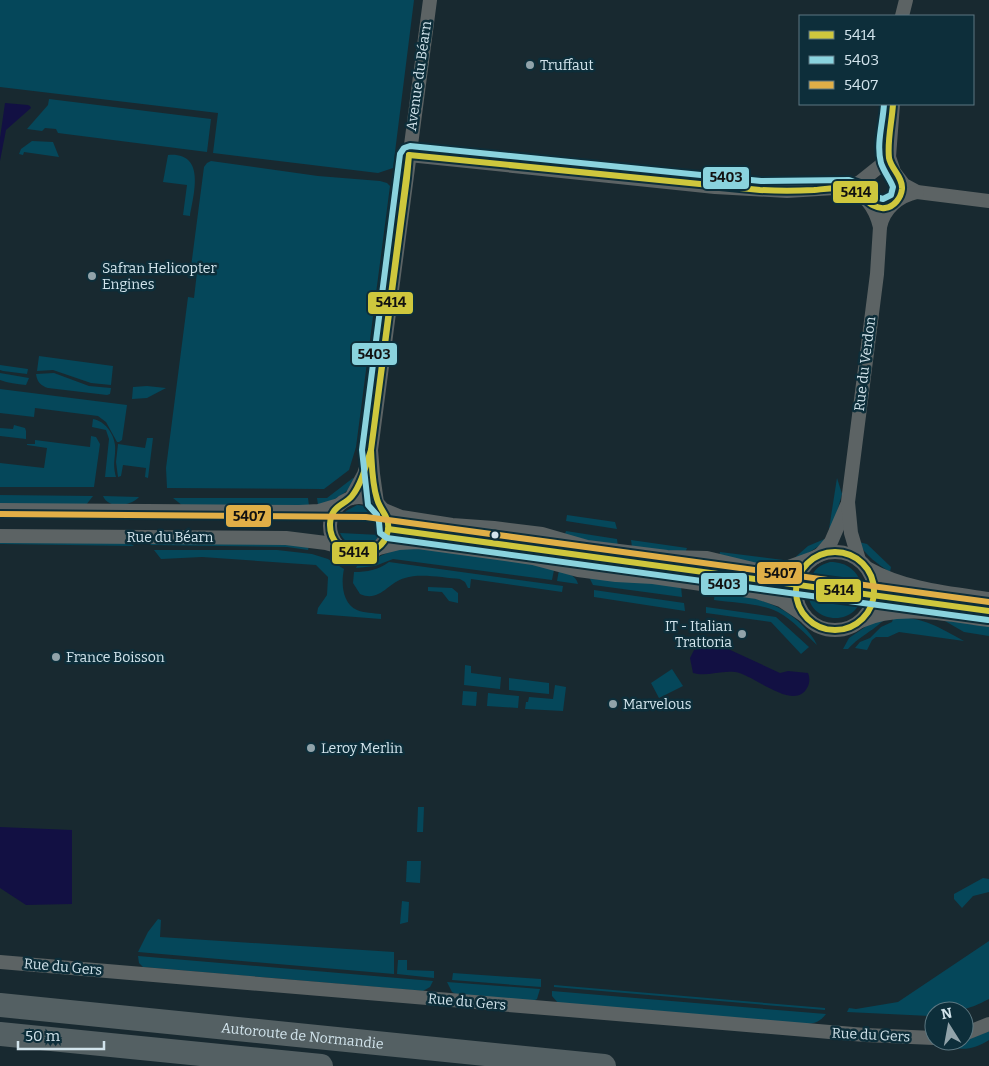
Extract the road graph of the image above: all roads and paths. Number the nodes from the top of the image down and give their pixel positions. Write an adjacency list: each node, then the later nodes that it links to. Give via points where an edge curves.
1 (430, 0): 6 (street, Avenue du Béarn)
2 (906, 0): 3 (street)
3 (902, 15)
4 (893, 105): 5 (street)
5 (888, 152): 7 (street, via 886,159); 8 (street)
6 (408, 155): 9 (street, via 760,190 787,192); 15 (street, Avenue du Béarn)
7 (870, 174): 8 (street, via 884,168); 9 (street, via 855,185); 11 (street, via 863,186)
8 (898, 177): 10 (street, via 907,188); 13 (street, via 902,190)
9 (844, 188): 11 (street, via 853,190)
10 (917, 192): 12 (street); 13 (street, via 904,195)
11 (868, 201): 13 (street, via 882,208); 14 (street)
12 (989, 201)
13 (896, 202): 14 (street, via 884,215)
14 (880, 227): 17 (street, Rue du Verdon)
15 (371, 450): 16 (street, Avenue du Béarn, via 364,474); 18 (street, Avenue du Béarn, via 373,480)
16 (345, 502): 18 (street, via 365,497); 19 (street, Rue du Béarn, via 320,511 298,512); 21 (street, via 331,518 330,526 333,539)
17 (848, 502): 23 (street, Rue du Verdon, via 831,542); 24 (street, Rue du Verdon, via 851,533)
18 (381, 507): 22 (street, via 388,520 388,529); 23 (street, via 401,517 542,534 587,547 667,557 707,558 757,570 780,570)
19 (0, 510)
20 (0, 536): 21 (street, Rue du Béarn, via 286,538)
21 (340, 547): 22 (street, via 357,555)
22 (379, 548): 26 (street, via 418,542 533,558 578,570 757,592 781,600)
23 (818, 556): 24 (street, via 839,552); 26 (street, via 805,567 797,584 798,603)
24 (863, 564): 25 (street, via 881,576 927,590); 28 (street, via 872,577 874,595 868,612)
25 (989, 599)
26 (806, 616): 28 (street, via 817,625 833,630)
27 (989, 620): 28 (street, via 936,613 893,612)
28 (859, 622)
29 (0, 962): 34 (street, Rue du Gers, via 865,1036)
30 (0, 1005): 36 (highway, Autoroute de Normandie)
31 (989, 1024): 32 (street)
32 (974, 1030)
33 (0, 1034): 35 (highway, Autoroute de Normandie)
34 (924, 1038)
35 (321, 1066)
36 (604, 1066)

